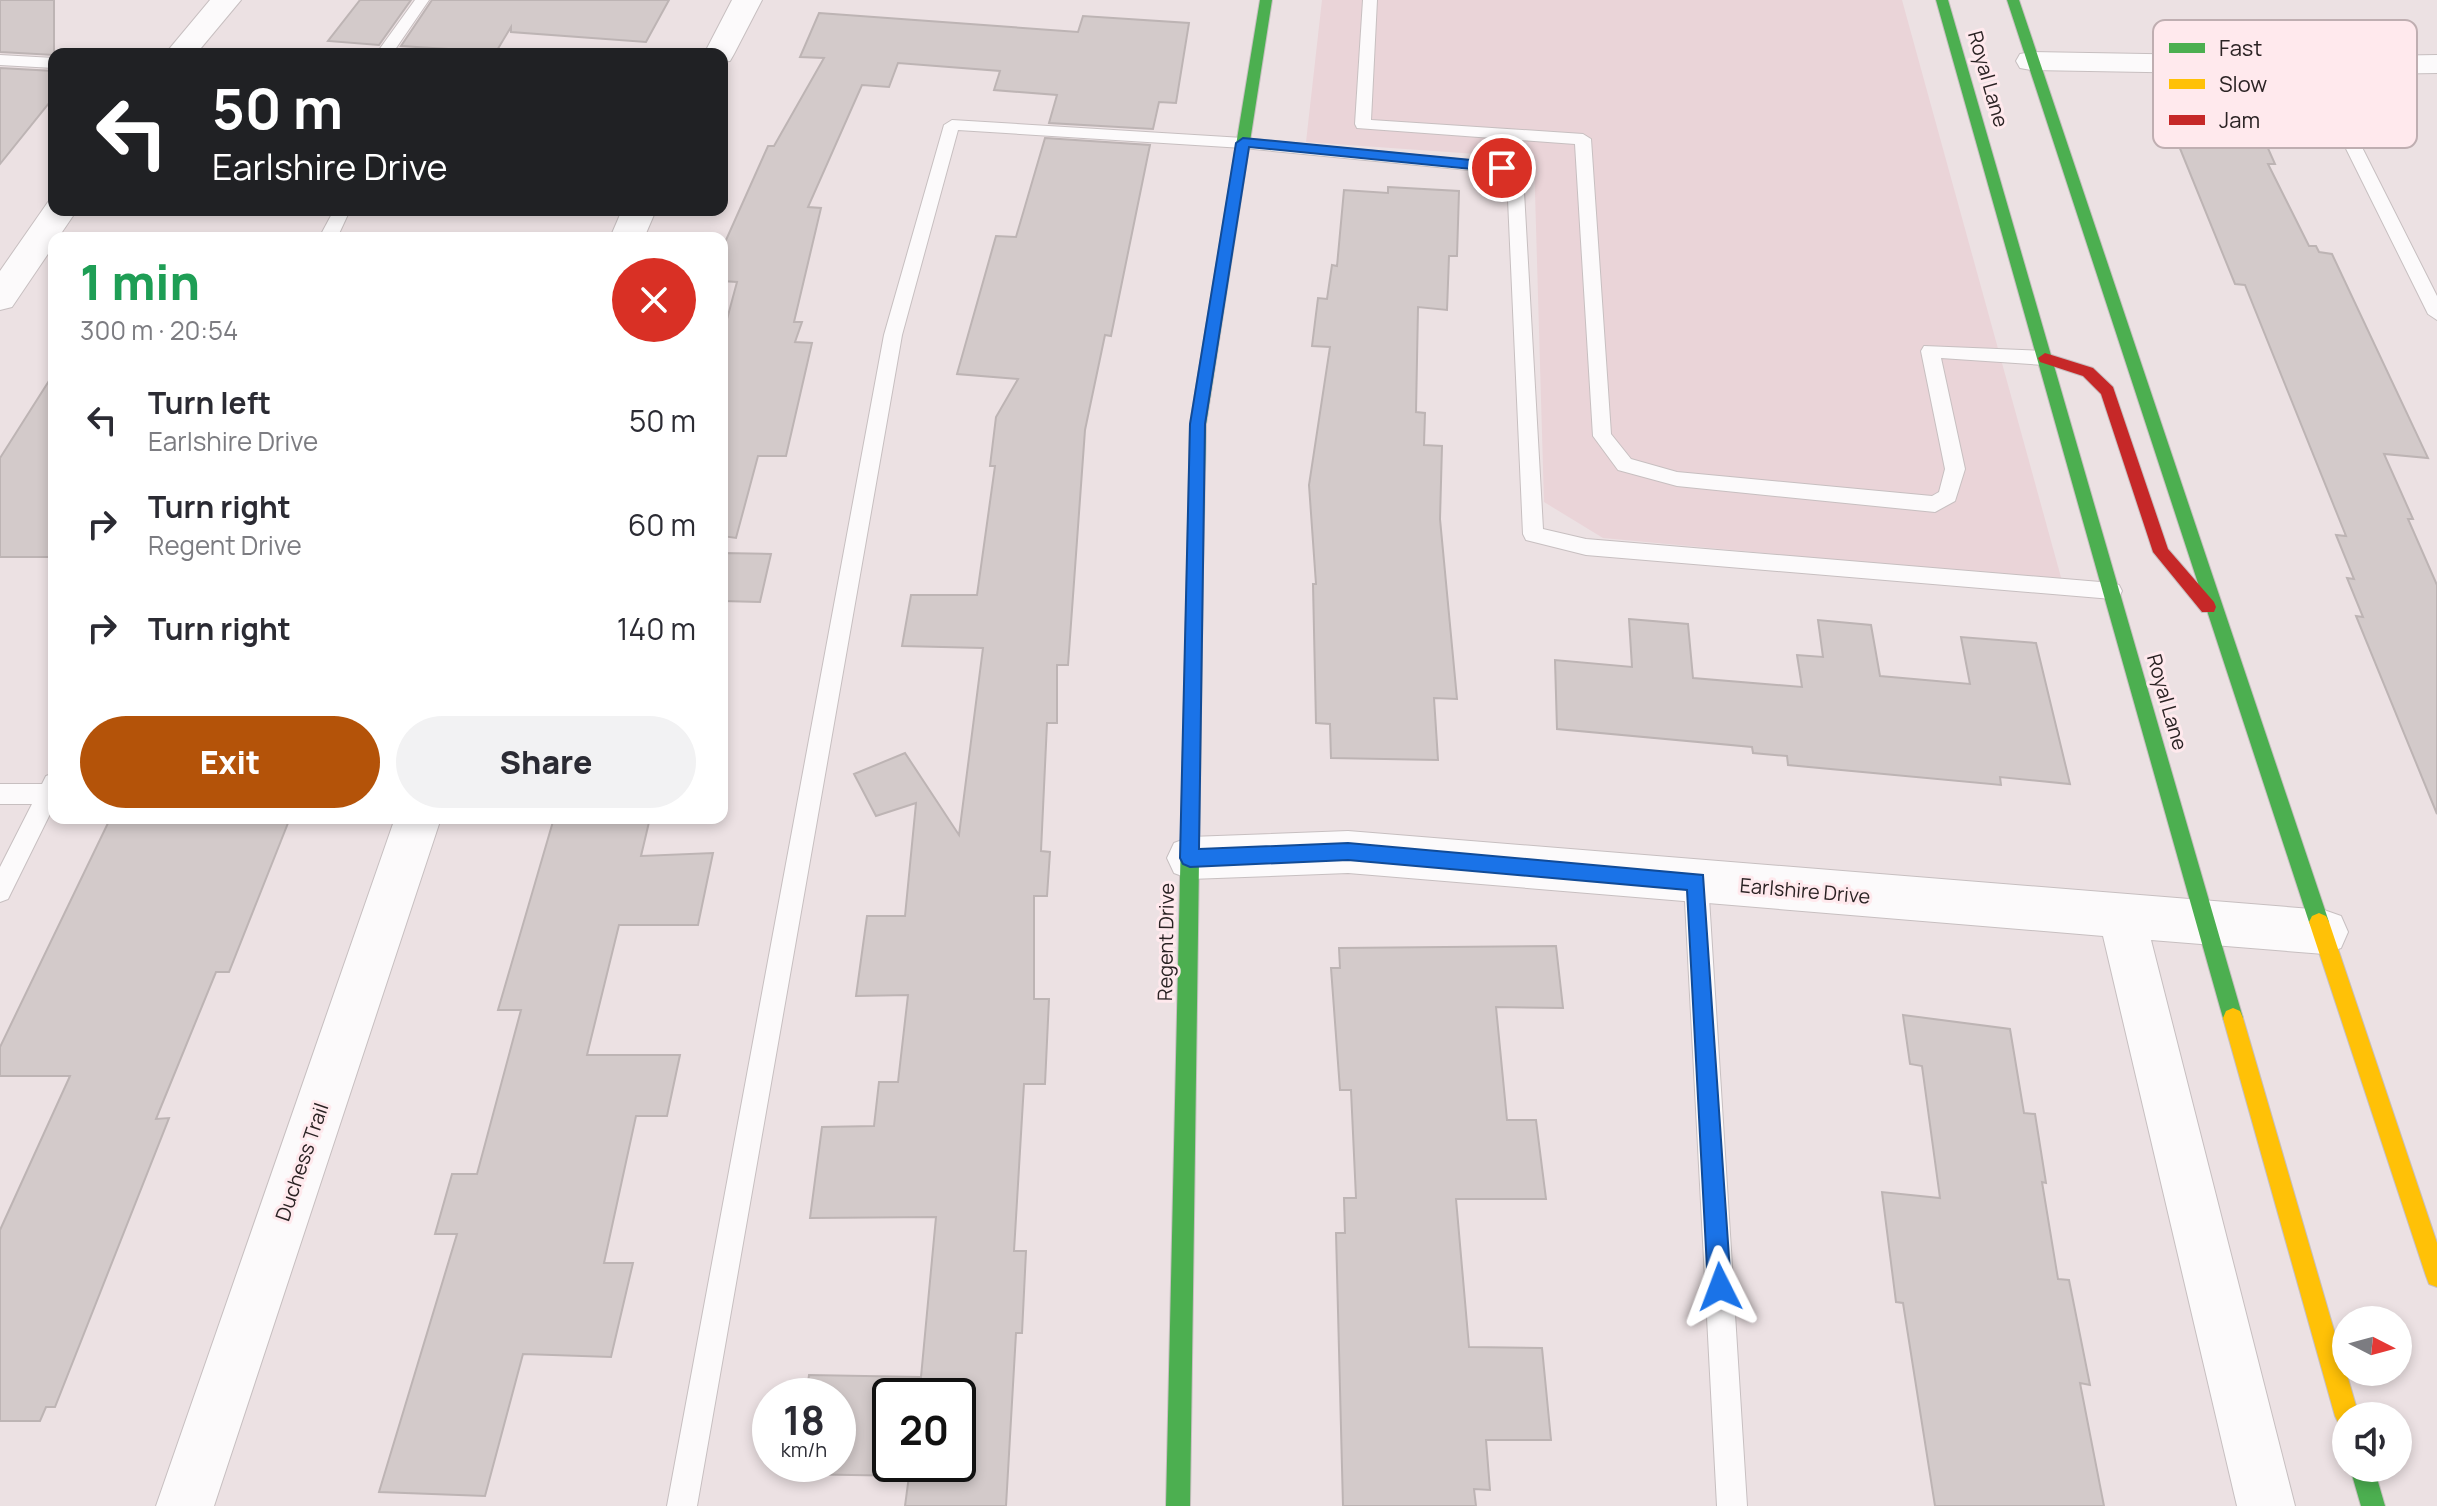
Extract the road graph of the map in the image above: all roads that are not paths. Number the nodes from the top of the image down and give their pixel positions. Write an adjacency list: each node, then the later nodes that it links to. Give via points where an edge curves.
1 (226, 0): 8 (street)
2 (422, 0): 9 (lane)
3 (747, 0): 10 (street)
4 (1266, 0): 17 (main road, Regent Drive)
5 (1370, 0): 22 (lane, via 1363,124 1583,139 1602,436 1625,465 1677,479 1935,504 1948,496 1955,469 1930,351)
6 (1942, 0): 22 (main road, Royal Lane)
7 (2013, 0): 12 (main road)
8 (185, 48)
9 (388, 48)
10 (722, 48)
11 (0, 60): 13 (lane)
12 (2031, 61): 14 (street); 24 (main road)
13 (48, 63)
14 (2153, 63)
15 (2417, 64): 16 (street)
16 (2437, 64)
17 (1243, 143): 23 (lane, via 1502,168 1515,174 1533,534 1586,547); 29 (main road, Regent Drive, via 1198,424); 39 (lane, via 952,125 893,335)
18 (2354, 148): 21 (lane)
19 (56, 216): 20 (street)
20 (0, 298)
21 (2437, 314)
22 (2045, 358): 23 (main road, Royal Lane); 24 (main road, via 2088,372 2108,391 2161,552)
23 (2112, 591): 33 (main road, Royal Lane)
24 (2222, 624): 34 (main road)
25 (48, 789): 26 (lane)
26 (0, 794)
27 (48, 795): 31 (lane)
28 (416, 824): 38 (street, Duchess Trail)
29 (1190, 858): 30 (street, Earlshire Drive, via 1348,852); 40 (main road, Regent Drive)
30 (1696, 882): 32 (street, Earlshire Drive); 41 (lane)
31 (0, 891)
32 (2122, 918): 33 (street, Earlshire Drive); 42 (street)
33 (2208, 925): 34 (street, Earlshire Drive); 36 (main road, Royal Lane)
34 (2324, 932): 35 (main road)
35 (2437, 1276)
36 (2343, 1402)
37 (2366, 1482): 43 (main road)
38 (185, 1506)
39 (682, 1506)
40 (1178, 1506)
41 (1732, 1506)
42 (2266, 1506)
43 (2373, 1506)

